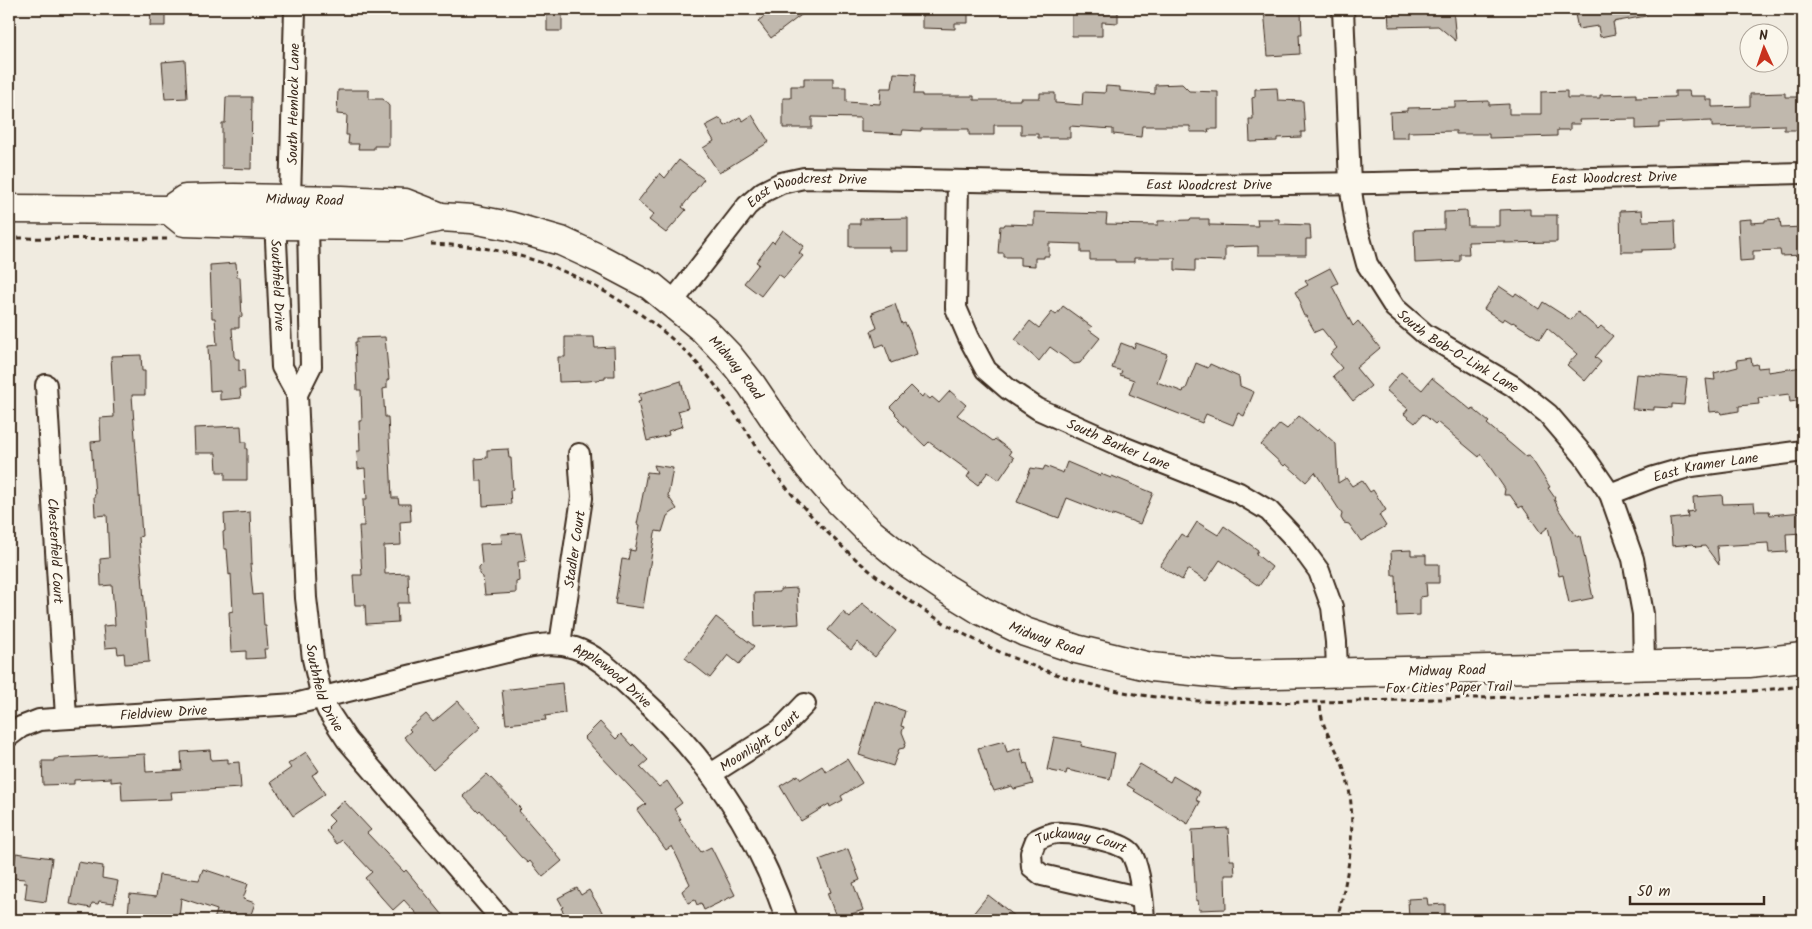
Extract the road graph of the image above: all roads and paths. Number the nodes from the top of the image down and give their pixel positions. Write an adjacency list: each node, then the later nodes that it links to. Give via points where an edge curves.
1 (294, 9): 6 (street, South Hemlock Lane)
2 (1343, 9): 5 (street, South Bob-O-Link Lane)
3 (1803, 173): 5 (street, East Woodcrest Drive)
4 (958, 181): 5 (street, East Woodcrest Drive); 15 (street, East Woodcrest Drive, via 828,177 781,183 763,192 747,206); 24 (street, South Barker Lane, via 956,308 986,370 1038,409 1239,494 1269,511 1297,541 1318,571 1332,608)
5 (1350, 184): 20 (street, South Bob-O-Link Lane, via 1367,264 1396,308 1425,334 1513,386 1548,414 1584,456)
6 (290, 199): 8 (main road, Midway Road, via 185,199); 9 (main road, Midway Road, via 405,203); 10 (street, Southfield Drive); 11 (street)
7 (9, 209): 8 (main road, Midway Road)
8 (169, 210): 10 (main road, Midway Road, via 184,222)
9 (441, 216): 11 (main road, Midway Road, via 402,226); 15 (main road, Midway Road, via 509,226 561,241 651,286)
10 (276, 225): 11 (main road, Midway Road); 17 (street, Southfield Drive, via 282,367)
11 (308, 225): 17 (street, Southfield Drive, via 311,366)
12 (9, 238): 13 (path)
13 (171, 239)
14 (425, 243): 27 (path, Fox Cities Paper Trail, via 500,251 527,259 590,283 643,315 714,382 789,491 831,536 876,576 968,636 1047,670 1135,694 1211,702)
15 (671, 304): 24 (main road, Midway Road, via 704,330 728,355 809,467 871,533 908,563 982,611 1025,632 1076,649 1151,667 1233,675)
16 (46, 385): 29 (street, Chesterfield Court)
17 (297, 394): 26 (street, Southfield Drive, via 306,598 313,659)
18 (1803, 451): 20 (street, East Kramer Lane, via 1692,466)
19 (579, 454): 21 (street, Stadler Court, via 582,498)
20 (1610, 494): 23 (street, South Bob-O-Link Lane, via 1633,559 1643,614)
21 (560, 644): 26 (street, Applewood Drive, via 523,648); 31 (street, Applewood Drive, via 577,648 596,659 622,680 672,728)
22 (1803, 657): 23 (main road, Midway Road, via 1749,663)
23 (1644, 666): 24 (main road, Midway Road)
24 (1337, 673)
25 (1803, 686): 27 (path, Fox Cities Paper Trail, via 1724,692)
26 (322, 698): 29 (street, Fieldview Drive, via 271,706); 33 (street, Southfield Drive, via 347,740)
27 (1320, 702): 36 (path, via 1323,724 1342,765 1349,794 1348,873)
28 (805, 704): 31 (street, Moonlight Court, via 780,730)
29 (66, 717): 30 (street, Fieldview Drive, via 39,720)
30 (9, 736)
31 (711, 774): 34 (street, Applewood Drive, via 748,830)
32 (1142, 898): 32 (street, Tuckaway Court, via 1130,850 1061,833 1036,840 1031,853 1032,867 1042,875); 35 (street, Tuckaway Court)
33 (502, 920)
34 (787, 920)
35 (1144, 920)
36 (1337, 920)

